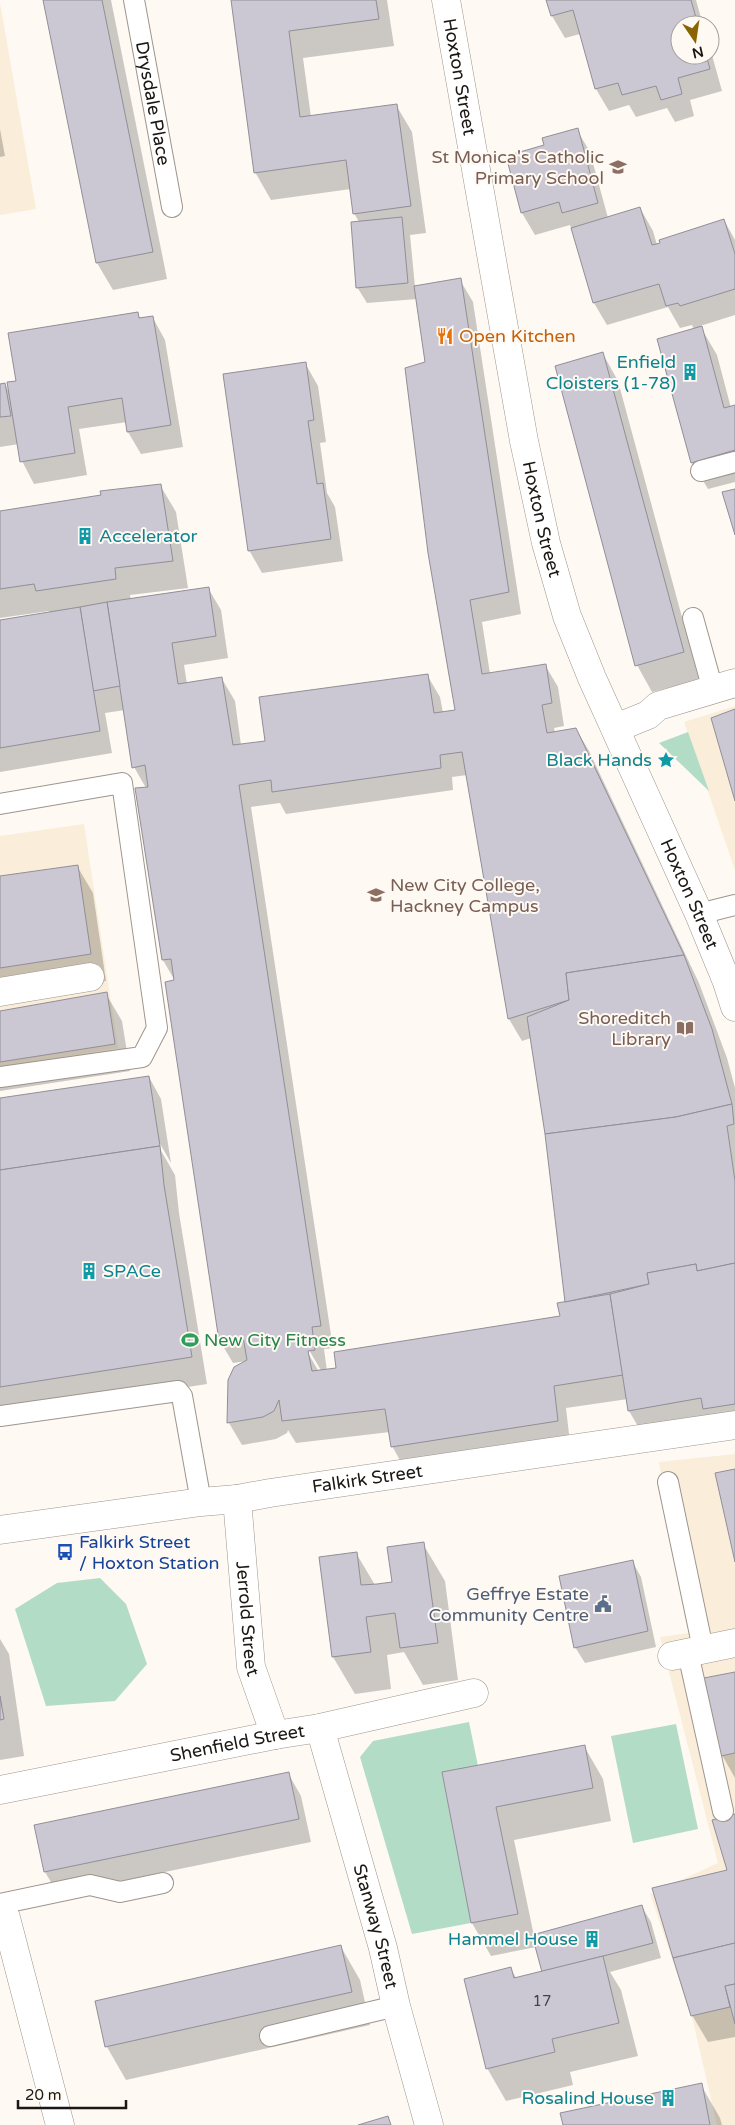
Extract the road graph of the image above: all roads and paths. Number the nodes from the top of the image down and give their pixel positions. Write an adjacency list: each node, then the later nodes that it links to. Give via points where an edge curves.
1 (134, 0): 3 (lane, Drysdale Place)
2 (446, 0): 8 (street, Hoxton Street, via 524,441 546,543 567,616)
3 (172, 207)
4 (735, 462): 5 (lane)
5 (701, 471)
6 (693, 618): 7 (lane)
7 (724, 687): 8 (street, via 658,706 648,715)
8 (616, 728): 11 (street, Hoxton Street)
9 (0, 804): 15 (lane, via 122,783 157,1028 142,1056)
10 (735, 905): 11 (lane)
11 (699, 914): 14 (street, Hoxton Street)
12 (90, 977): 13 (street)
13 (0, 992)
14 (735, 1007)
15 (0, 1076)
16 (0, 1416): 20 (lane, via 178,1390 182,1396)
17 (735, 1426): 19 (street, Falkirk Street)
18 (668, 1482): 23 (lane)
19 (237, 1499): 20 (street, Falkirk Street); 26 (street, Jerrold Street, via 251,1667)
20 (201, 1502): 21 (street, Falkirk Street)
21 (0, 1530)
22 (735, 1643): 23 (street)
23 (688, 1653): 28 (lane)
24 (474, 1693): 25 (street, Shenfield Street)
25 (320, 1728): 26 (street, Shenfield Street); 32 (street, Stanway Street, via 383,1948)
26 (275, 1735): 27 (street, Shenfield Street)
27 (0, 1790)
28 (723, 1811)
29 (163, 1883): 30 (lane, via 120,1892 90,1885)
30 (0, 1904)
31 (0, 1910): 34 (street, via 6,1918)
32 (396, 2006): 33 (lane); 35 (street, Stanway Street)
33 (270, 2036)
34 (60, 2125)
35 (429, 2125)

